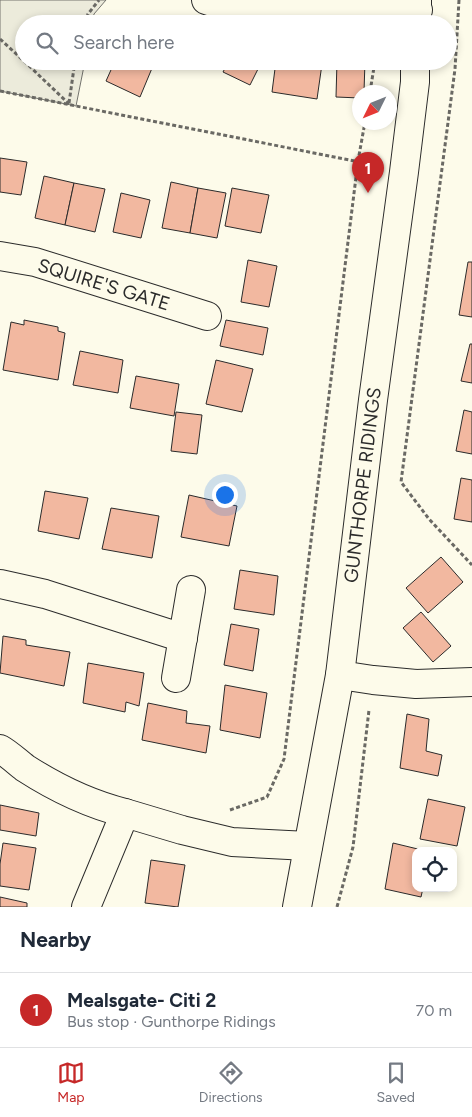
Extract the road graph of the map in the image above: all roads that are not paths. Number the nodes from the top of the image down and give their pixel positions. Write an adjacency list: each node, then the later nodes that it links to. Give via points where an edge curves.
1 (206, 0): 2 (street, via 252,8 325,13)
2 (417, 11)
3 (416, 70): 9 (street, GUNTHORPE RIDINGS)
4 (0, 256): 5 (street, SQUIRE'S GATE, via 35,262)
5 (206, 316)
6 (0, 584): 8 (street, via 45,594)
7 (191, 590): 8 (street)
8 (183, 638): 10 (street)
9 (340, 674): 11 (street, via 416,684); 14 (street, GUNTHORPE RIDINGS)
10 (176, 678)
11 (472, 682)
12 (0, 749): 13 (street, via 25,768 71,794)
13 (125, 813): 14 (street, via 232,842); 15 (street)
14 (308, 846): 16 (street, GUNTHORPE RIDINGS)
15 (86, 907)
16 (297, 907)

